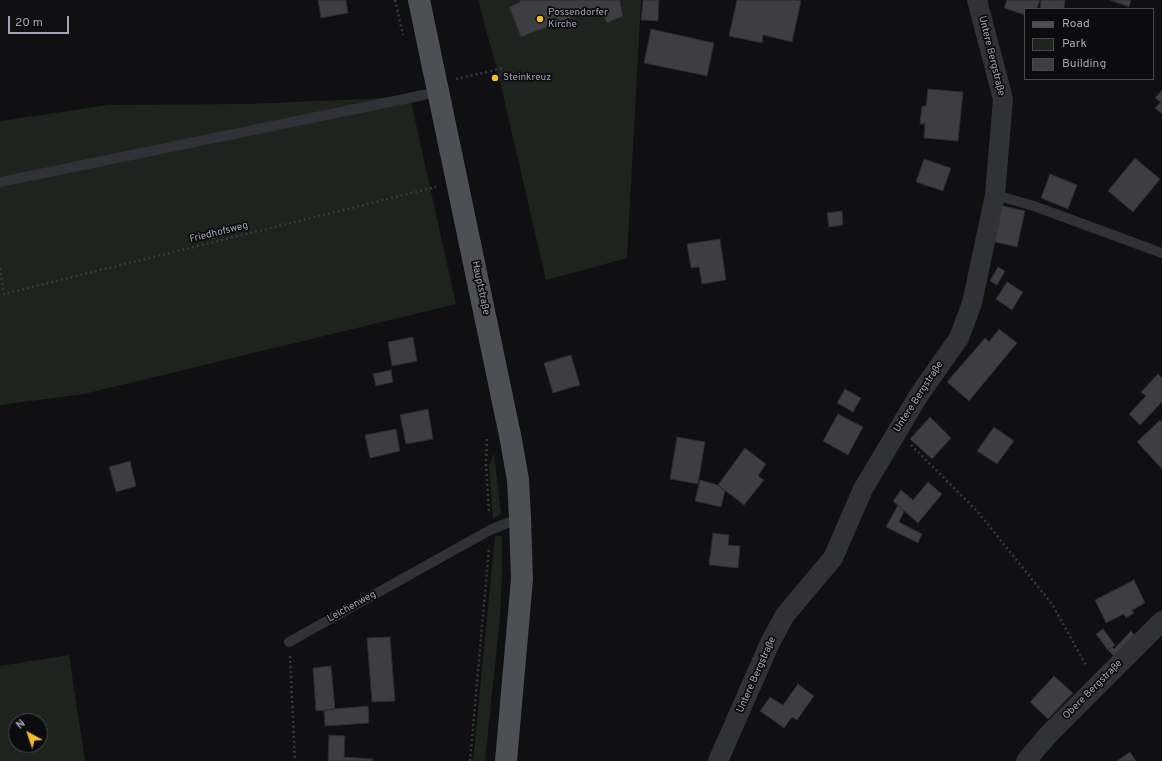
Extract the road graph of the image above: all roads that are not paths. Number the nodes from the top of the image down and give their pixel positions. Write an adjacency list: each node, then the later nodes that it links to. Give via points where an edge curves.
1 (419, 0): 3 (main road, Hauptstraße)
2 (977, 0): 5 (street, Untere Bergstraße, via 1003,99)
3 (437, 88): 4 (lane); 7 (main road, Hauptstraße, via 511,440 518,480)
4 (0, 182)
5 (995, 196): 6 (lane, via 1034,206); 11 (street, Untere Bergstraße, via 972,303 959,338 919,395 862,489 833,558 785,615 769,645)
6 (1162, 252)
7 (520, 518): 9 (lane, Leichenweg, via 490,530); 10 (main road, Hauptstraße, via 522,579)
8 (1162, 621): 12 (street, Obere Bergstraße, via 1048,735)
9 (289, 642)
10 (506, 761)
11 (718, 761)
12 (1026, 761)

